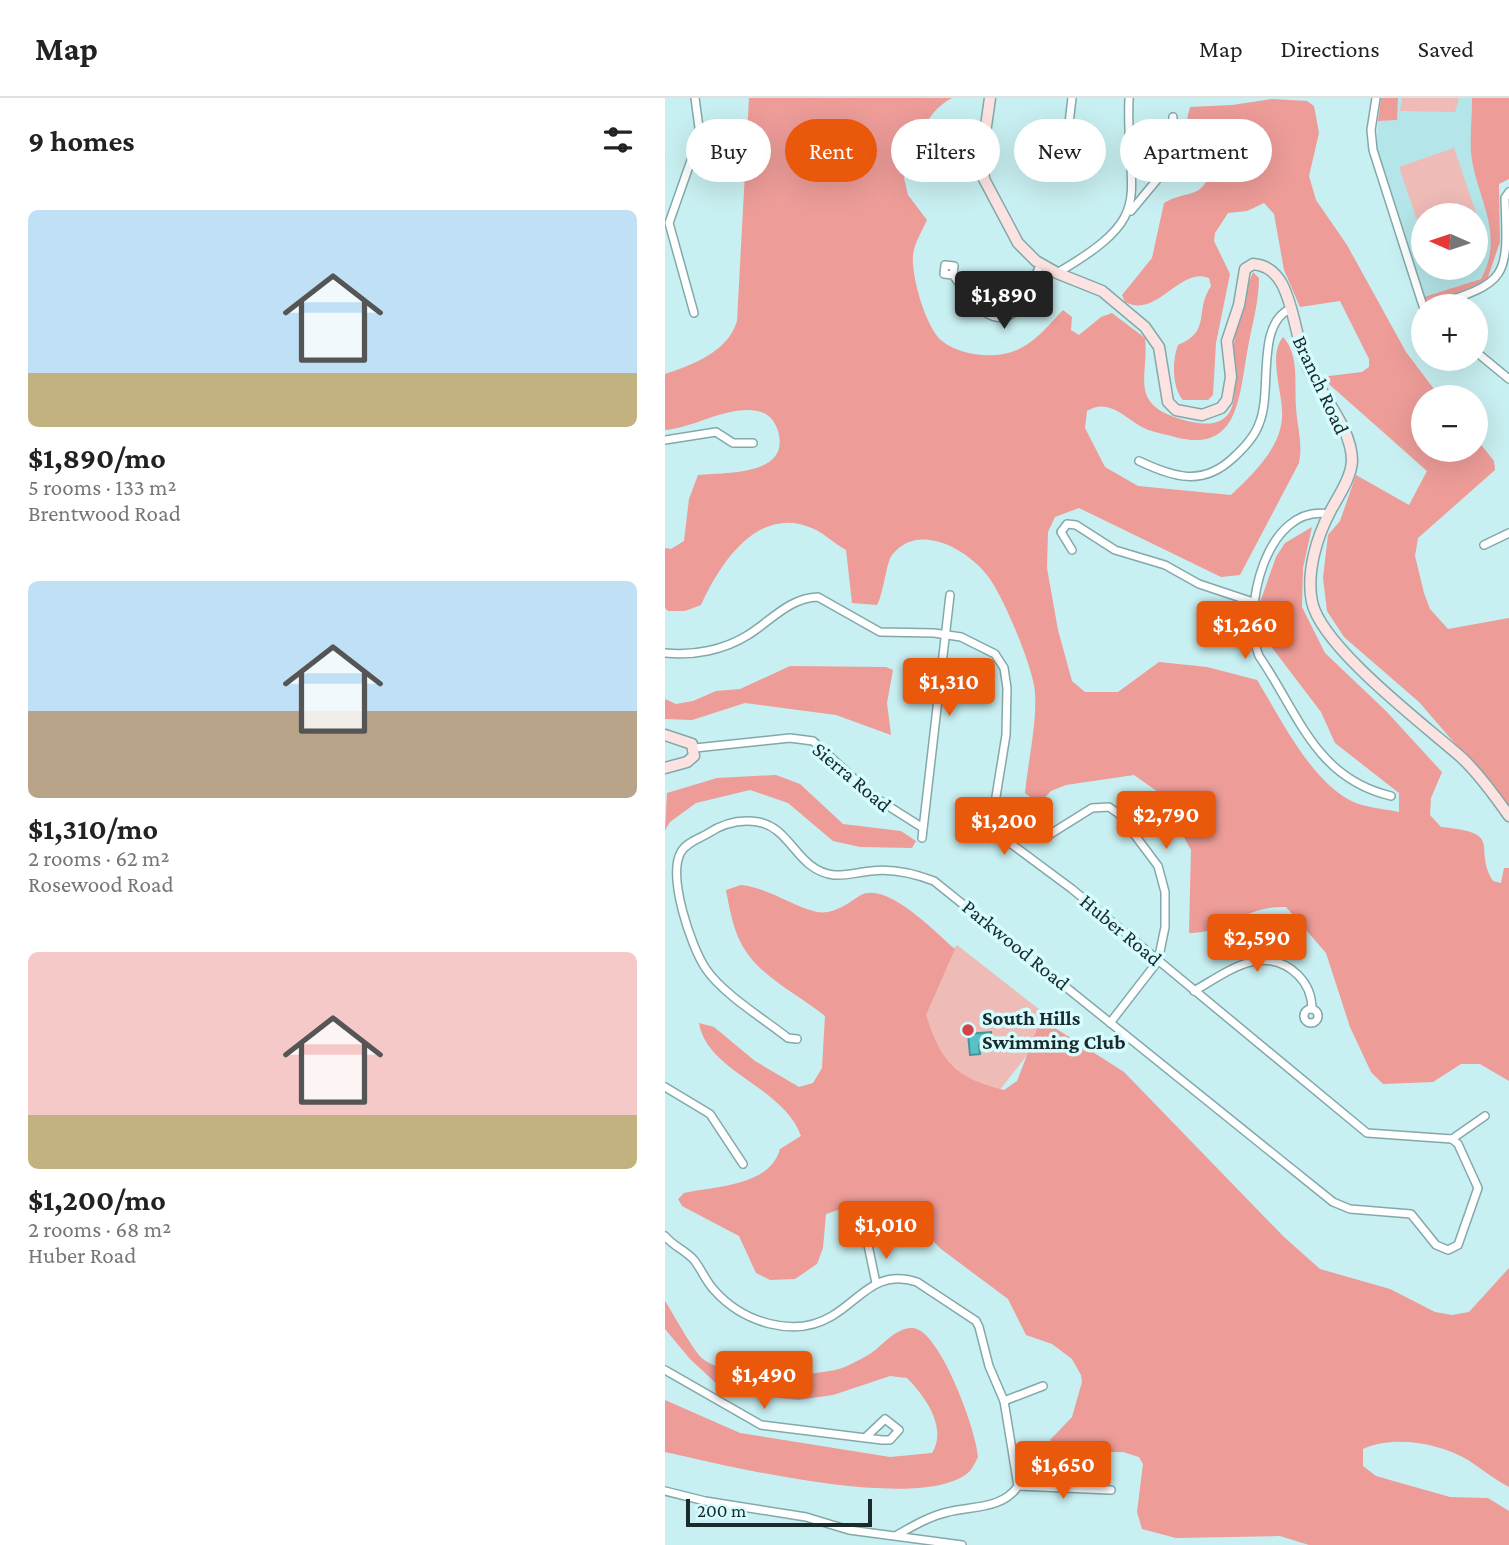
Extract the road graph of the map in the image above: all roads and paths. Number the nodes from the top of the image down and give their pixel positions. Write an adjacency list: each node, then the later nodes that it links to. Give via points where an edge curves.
1 (695, 98): 10 (street, via 699,135)
2 (991, 98): 11 (street, via 982,154 984,179 1018,243)
3 (1072, 98): 7 (street)
4 (1129, 98): 9 (street, via 1132,191)
5 (1376, 98): 14 (street, via 1373,150)
6 (1173, 117): 9 (street, via 1170,164)
7 (1070, 119)
8 (1509, 192): 15 (street, via 1505,198 1507,248 1495,280)
9 (1128, 215): 12 (street, via 1115,234)
10 (667, 224): 17 (street)
11 (1041, 264): 12 (street); 13 (street, via 1020,307 1002,317 984,313)
12 (1057, 273): 16 (street, Branch Road, via 1102,291 1145,327 1159,347 1168,402 1186,414 1202,415 1221,408 1231,390 1227,341 1245,269 1259,265 1274,274)
13 (953, 275)
14 (1419, 294)
15 (1471, 294)
16 (1290, 309): 22 (street, via 1280,314 1271,330 1266,397 1259,424 1245,446 1222,469 1203,477 1170,475); 23 (street, Branch Road, via 1307,364 1349,447 1350,472)
17 (694, 313)
18 (1488, 362): 19 (street)
19 (1509, 379)
20 (665, 440): 21 (street, via 716,432 733,443)
21 (753, 443)
22 (1139, 461)
23 (1329, 514): 28 (street, via 1305,514 1280,534 1268,554); 35 (street, Branch Road, via 1315,550 1310,587 1319,619 1347,655 1463,760)
24 (1509, 534): 25 (street)
25 (1484, 545)
26 (1072, 550): 28 (street, via 1061,533 1067,524 1115,550 1165,565 1199,584)
27 (950, 595): 29 (street)
28 (1253, 602): 34 (street, via 1252,637 1259,656 1312,741 1339,774)
29 (944, 635): 30 (street, via 880,632 826,599 812,597 791,603 726,646); 36 (street); 37 (street, via 981,645 995,654 1004,668 1006,735 994,809)
30 (665, 653)
31 (665, 735): 32 (street)
32 (695, 748): 33 (street, via 687,762); 36 (street, Sierra Road, via 790,738 813,741 874,797)
33 (665, 768)
34 (1391, 796)
35 (1509, 816)
36 (923, 828): 38 (street)
37 (1000, 832): 39 (street, Huber Road); 39 (street, via 1044,838 1092,807 1109,807 1119,814 1158,866 1165,892 1165,927)
38 (922, 838)
39 (1158, 961): 40 (street, Huber Road); 42 (street)
40 (1194, 991): 41 (street, via 1240,965 1272,959 1302,979 1312,996); 46 (street, Huber Road, via 1367,1133)
41 (1312, 1009)
42 (1110, 1023): 43 (street, Parkwood Road, via 934,881 895,870 834,875 807,864 771,826 757,821 723,825 684,847 679,855 679,893 686,920 706,970 788,1038); 46 (street, Parkwood Road, via 1339,1206 1411,1214 1436,1245 1448,1250 1458,1245 1478,1188)
43 (797, 1039)
44 (665, 1087): 47 (street, via 710,1114)
45 (1485, 1116): 46 (street)
46 (1453, 1139)
47 (743, 1164)
48 (665, 1236): 50 (street, via 694,1260 728,1304 750,1318 777,1325 813,1325 833,1316)
49 (868, 1245): 50 (street)
50 (876, 1283): 53 (street, via 906,1278 917,1282 976,1321)
51 (665, 1370): 54 (street, via 761,1425)
52 (1043, 1386): 53 (street)
53 (1004, 1401): 55 (street)
54 (866, 1437)
55 (1018, 1486): 56 (street); 58 (street, via 1001,1502 946,1512)
56 (1111, 1490)
57 (665, 1491): 58 (street, via 806,1517 849,1530)
58 (897, 1535): 59 (street)
59 (962, 1545)

